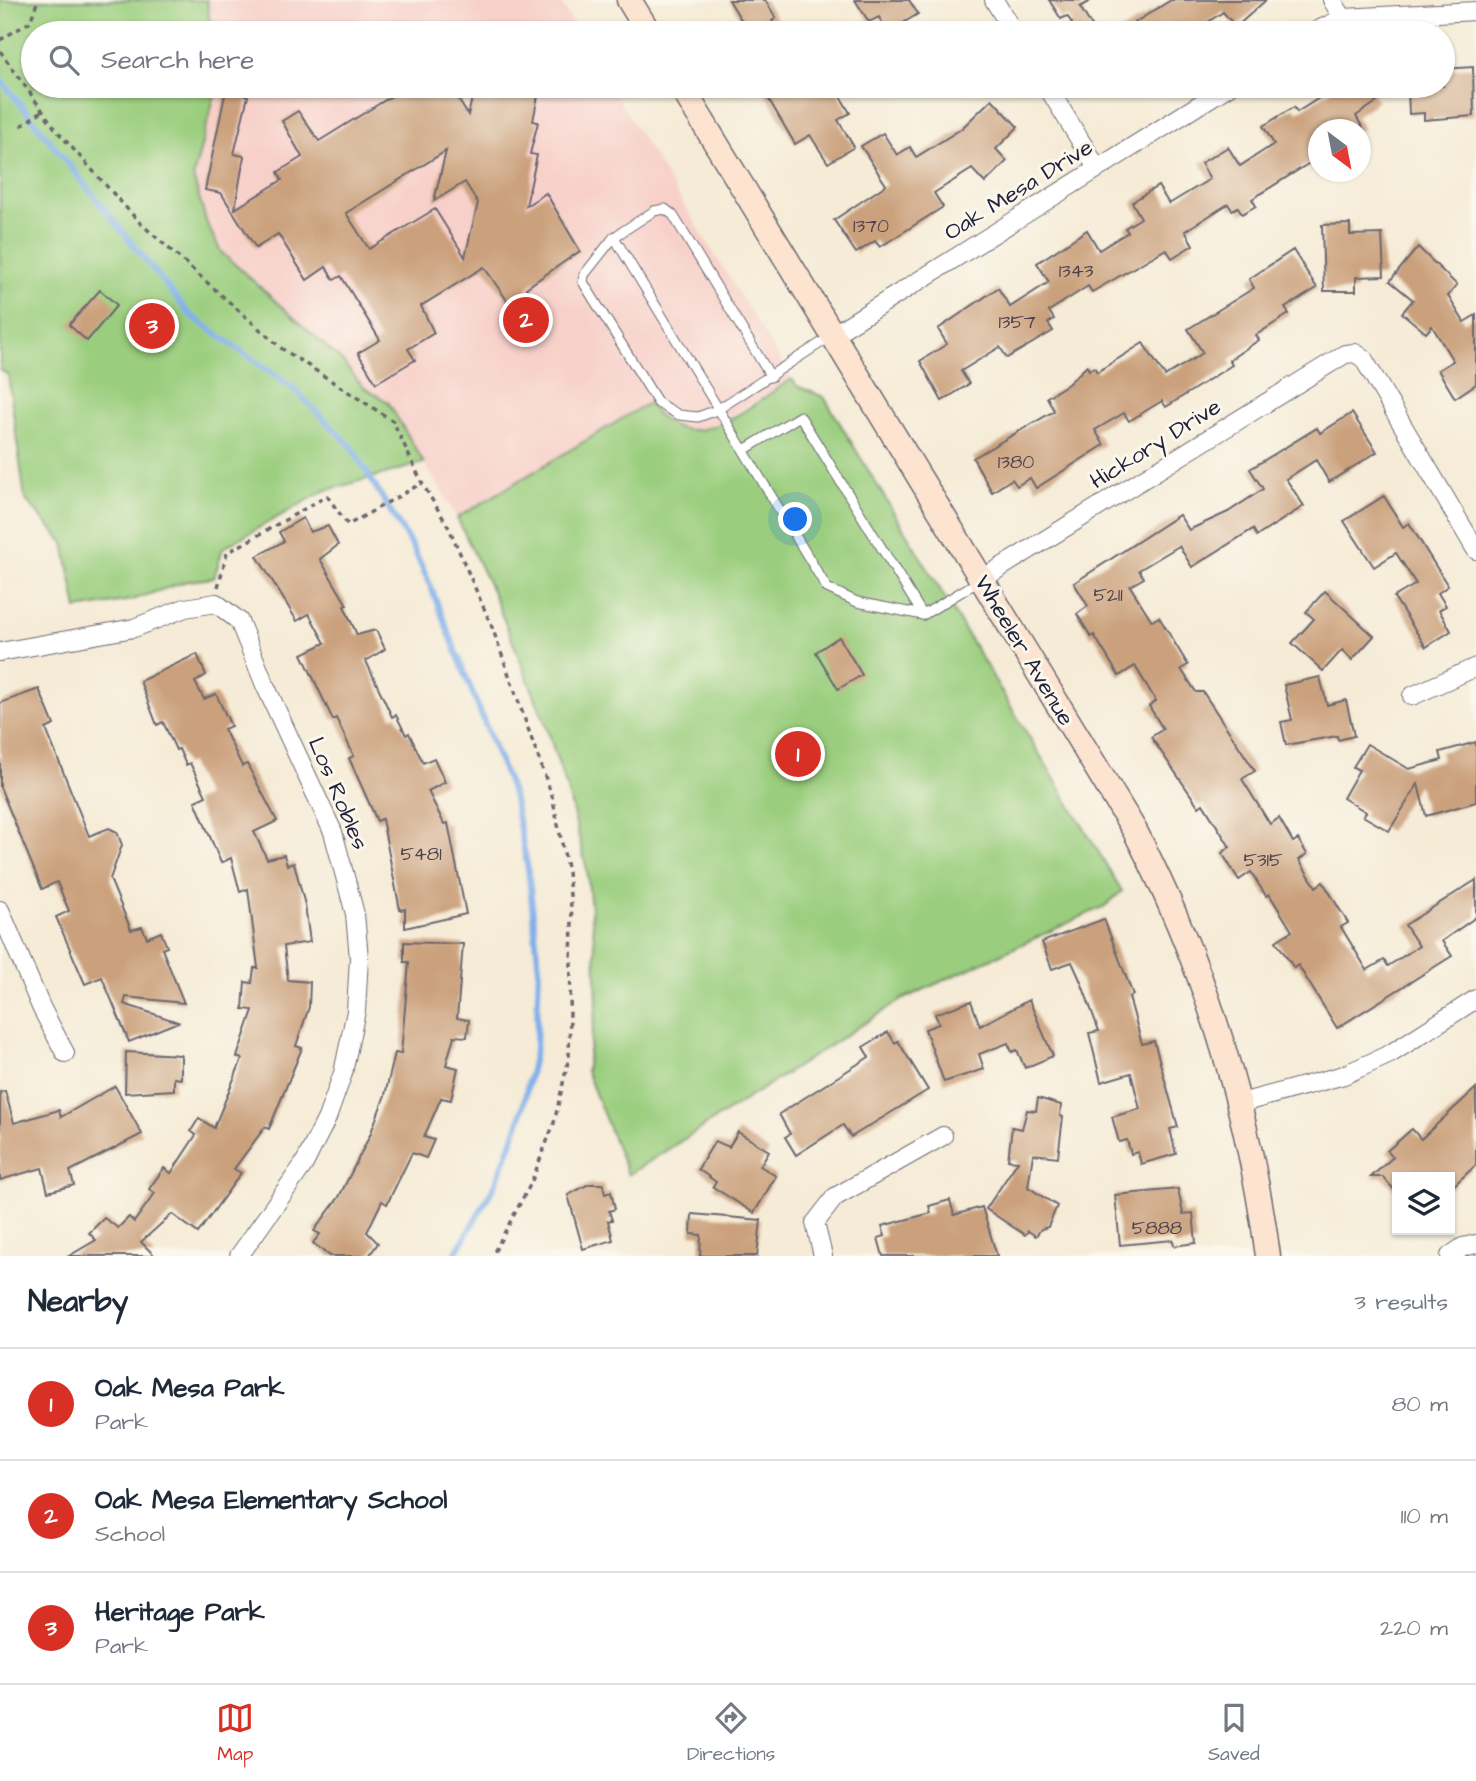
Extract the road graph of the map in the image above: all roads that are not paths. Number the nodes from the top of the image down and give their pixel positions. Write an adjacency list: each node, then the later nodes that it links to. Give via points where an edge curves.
1 (629, 0): 6 (main road)
2 (994, 0): 7 (street)
3 (1332, 0): 5 (street)
4 (1476, 11): 5 (street)
5 (1343, 18): 8 (street)
6 (642, 21)
7 (1007, 21)
8 (1337, 21)
9 (688, 98): 14 (main road, Wheeler Avenue)
10 (1054, 98): 12 (street)
11 (1210, 98): 12 (street, Oak Mesa Drive)
12 (1097, 168): 14 (street, Oak Mesa Drive)
13 (614, 237): 15 (lane, via 654,211 665,209 673,215); 16 (lane); 16 (lane, via 583,282 658,403 679,415 698,417)
14 (834, 334): 15 (lane); 19 (main road, Wheeler Avenue)
15 (771, 377): 16 (lane)
16 (718, 410): 17 (lane)
17 (744, 450): 20 (lane, via 827,588 857,602); 20 (lane, via 800,416)
18 (1476, 550): 19 (street, Hickory Drive, via 1363,358 1355,353 1345,354)
19 (982, 579): 20 (lane); 27 (main road, Wheeler Avenue, via 1164,886 1202,978)
20 (923, 615)
21 (0, 652): 30 (street, Los Robles, via 134,628 185,608 216,603 239,621 333,832 355,914 359,958 356,1011 343,1073 304,1164)
22 (1476, 667): 23 (street)
23 (1412, 696)
24 (0, 910): 26 (street)
25 (1476, 999): 27 (street, via 1390,1054 1344,1075)
26 (65, 1053)
27 (1241, 1103): 32 (main road, Wheeler Avenue)
28 (943, 1136): 31 (street, via 835,1197 815,1223)
29 (1476, 1244): 33 (street)
30 (239, 1256)
31 (824, 1256)
32 (1268, 1256)
33 (1450, 1256)

